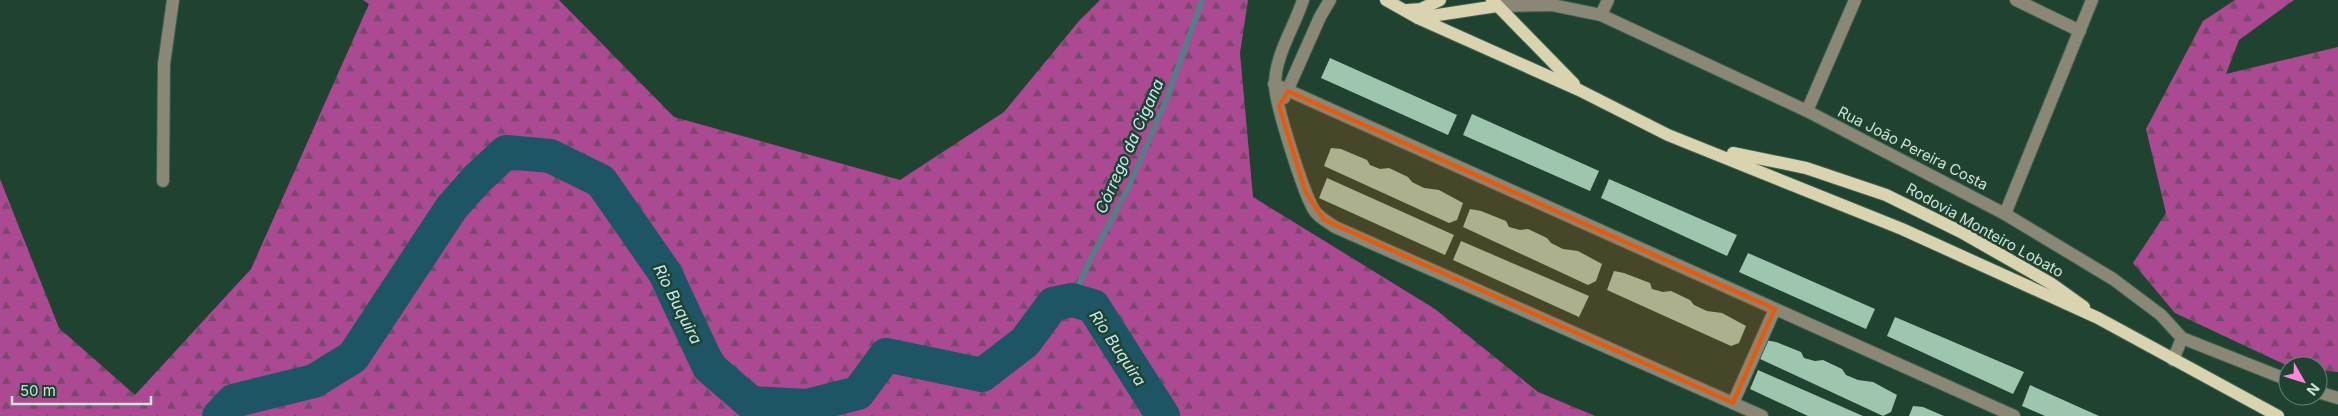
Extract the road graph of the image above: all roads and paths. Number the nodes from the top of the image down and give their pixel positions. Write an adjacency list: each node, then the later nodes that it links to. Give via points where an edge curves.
1 (173, 0): 21 (street, via 164,64)
2 (1302, 0): 15 (street, via 1281,54)
3 (1330, 0): 17 (street)
4 (1386, 0): 11 (main road, Rodovia Monteiro Lobato)
5 (1440, 0): 11 (main road, via 1421,9)
6 (1608, 0): 12 (street)
7 (1856, 0): 19 (street)
8 (2016, 0): 14 (street)
9 (2092, 0): 14 (street)
10 (1495, 3): 12 (street, Rua João Pereira Costa, via 1552,5); 13 (main road); 16 (main road, Rodovia Monteiro Lobato)
11 (1403, 10): 13 (main road, Rodovia Monteiro Lobato)
12 (1602, 15): 19 (street, Rua João Pereira Costa)
13 (1418, 18): 16 (main road, Rodovia Monteiro Lobato)
14 (2080, 31): 22 (street)
15 (1274, 84): 17 (street); 18 (street)
16 (1579, 90): 20 (main road, Rodovia Monteiro Lobato, via 1643,123)
17 (1288, 91): 18 (street); 23 (street)
18 (1279, 106): 28 (street, via 1305,191 1315,211 1335,227)
19 (1807, 111): 22 (street, Rua João Pereira Costa)
20 (1703, 148): 24 (main road, Rodovia Monteiro Lobato, via 1902,229); 24 (main road, Rodovia Monteiro Lobato, via 1806,168 1886,195 1961,232 2052,284)
21 (163, 181)
22 (2005, 214): 25 (street, Rua João Pereira Costa, via 2136,294)
23 (1775, 309): 28 (street); 30 (street)
24 (2098, 318): 26 (main road, Rodovia Monteiro Lobato)
25 (2182, 338): 26 (street); 27 (street, Rua João Pereira Costa)
26 (2173, 360): 31 (main road, Rodovia Monteiro Lobato)
27 (2278, 376)
28 (1733, 402): 29 (street)
29 (1762, 416)
30 (2014, 416)
31 (2278, 416)

